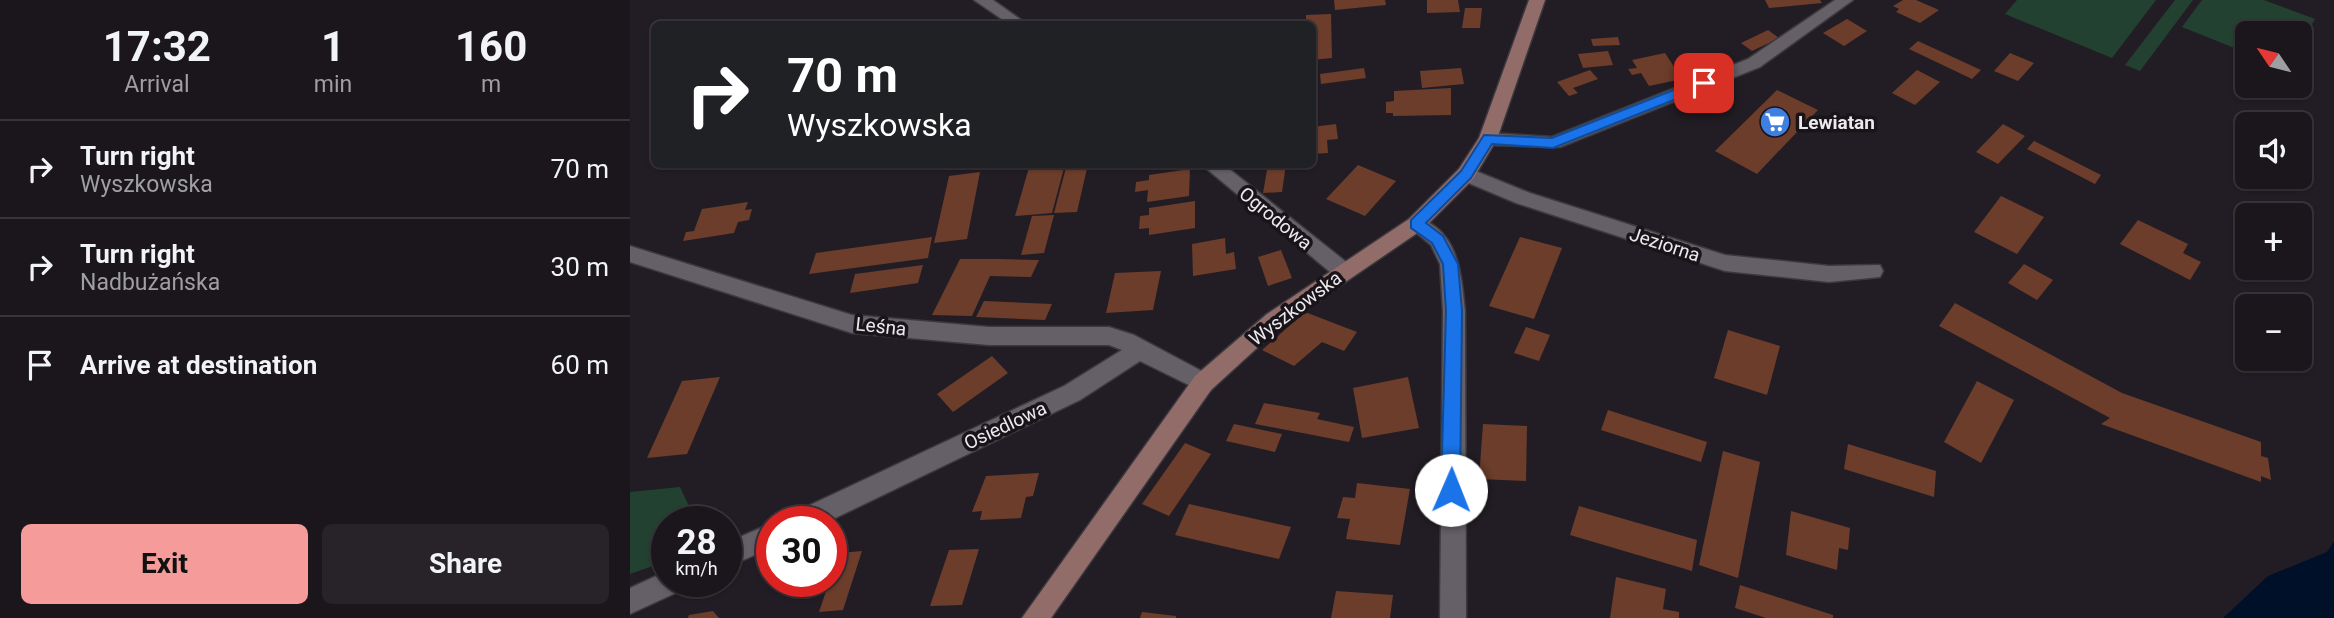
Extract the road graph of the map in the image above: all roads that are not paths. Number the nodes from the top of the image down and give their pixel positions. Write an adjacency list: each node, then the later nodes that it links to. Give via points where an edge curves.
1 (982, 0): 4 (street)
2 (1537, 0): 5 (street, Wyszkowska)
3 (1844, 0): 5 (street, via 1754,62 1553,143)
4 (1014, 21)
5 (1488, 139): 7 (street, Wyszkowska)
6 (1215, 168): 10 (street, Ogrodowa)
7 (1466, 174): 8 (street, Wyszkowska); 11 (street, Jeziorna, via 1523,198 1726,263 1829,274)
8 (1416, 224): 10 (street, Wyszkowska); 18 (street, via 1438,240 1450,264 1454,311)
9 (630, 254): 12 (street, Leśna, via 852,324 989,335 1110,336)
10 (1343, 271): 13 (street, Wyszkowska, via 1274,320)
11 (1873, 271)
12 (1139, 351): 13 (street); 14 (street, Osiedlowa, via 1072,393)
13 (1203, 383): 17 (street, Wyszkowska)
14 (834, 506)
15 (651, 591): 16 (street)
16 (630, 601)
17 (1035, 618)
18 (1453, 618)

